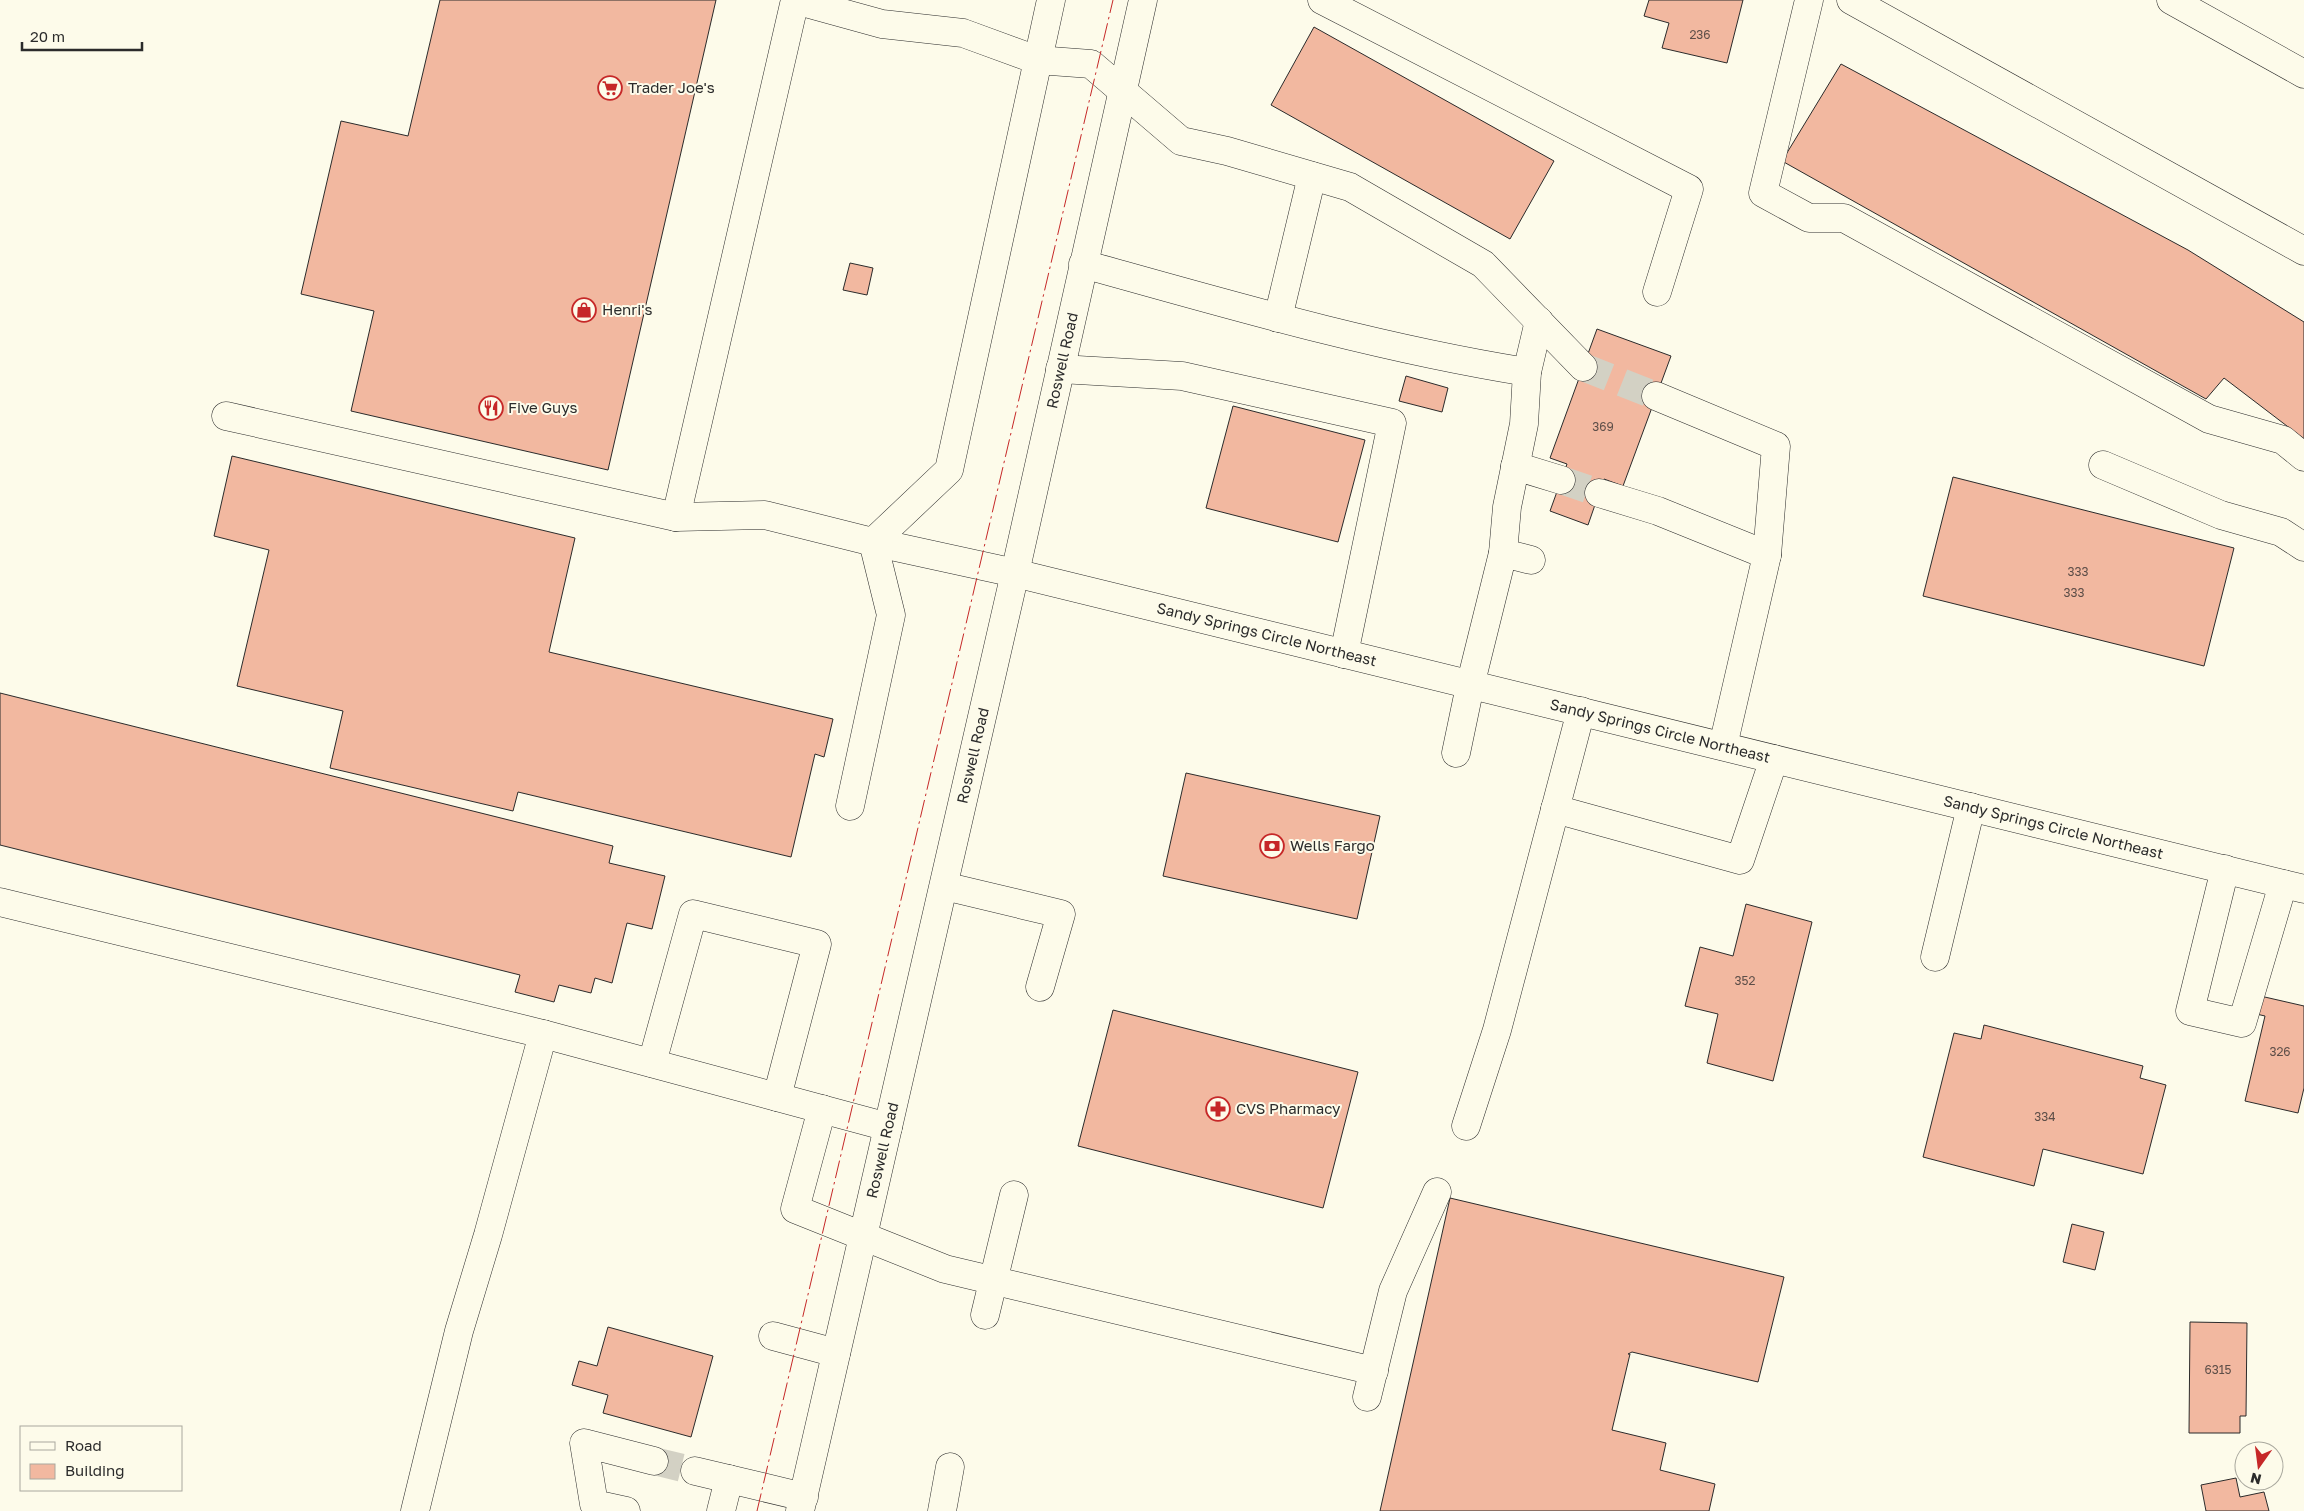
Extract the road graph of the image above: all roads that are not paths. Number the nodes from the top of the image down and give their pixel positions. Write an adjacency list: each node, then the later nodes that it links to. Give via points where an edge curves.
1 (795, 0): 8 (main road, via 882,24 963,33); 27 (main road)
2 (1051, 0): 8 (main road)
3 (1142, 0): 10 (main road, Roswell Road)
4 (1322, 0): 14 (main road, via 1689,189)
5 (1809, 0): 22 (main road, via 1763,193 1810,218 1844,218 2209,419 2283,440)
6 (1851, 0): 12 (main road)
7 (2171, 0): 9 (main road)
8 (1036, 60): 10 (main road, via 1091,64); 28 (main road, via 949,470)
9 (2304, 74)
10 (1121, 91): 11 (main road, via 1181,141); 13 (main road, Roswell Road)
11 (1312, 176): 15 (main road); 16 (main road, via 1350,187 1483,264)
12 (2304, 251)
13 (1083, 264): 15 (main road); 18 (main road, Roswell Road)
14 (1657, 292)
15 (1278, 318): 19 (main road, via 1452,360)
16 (1539, 321): 17 (main road); 19 (main road)
17 (1584, 367)
18 (1060, 369): 33 (main road, Roswell Road); 34 (main road, via 1182,376 1392,423)
19 (1527, 372): 24 (main road, via 1524,424)
20 (1656, 396): 31 (main road, via 1776,446)
21 (226, 416): 27 (main road, Sandy Springs Circle Northeast)
22 (2304, 457)
23 (2103, 465): 29 (main road, via 2220,515 2281,532)
24 (1515, 466): 25 (main road); 30 (main road, via 1506,508)
25 (1561, 480)
26 (1599, 493): 31 (main road, via 1658,511)
27 (676, 517): 28 (main road, Sandy Springs Circle Northeast, via 765,515)
28 (874, 542): 33 (main road, Sandy Springs Circle Northeast); 40 (main road, via 891,615)
29 (2304, 547)
30 (1503, 553): 32 (main road); 35 (main road)
31 (1767, 555): 37 (main road, via 1742,608)
32 (1531, 560)
33 (1016, 573): 34 (main road, Sandy Springs Circle Northeast); 44 (main road, Roswell Road)
34 (1344, 654): 35 (main road, Sandy Springs Circle Northeast)
35 (1470, 686): 36 (main road, Sandy Springs Circle Northeast); 38 (main road)
36 (1581, 711): 37 (main road, Sandy Springs Circle Northeast); 42 (main road)
37 (1723, 746): 39 (main road, Sandy Springs Circle Northeast)
38 (1456, 753)
39 (1774, 759): 41 (main road, Sandy Springs Circle Northeast); 42 (main road, via 1740,860)
40 (850, 806)
41 (1971, 807): 43 (main road, Sandy Springs Circle Northeast); 47 (main road)
42 (1555, 809): 53 (main road, via 1497,1030)
43 (2225, 869): 45 (main road, Sandy Springs Circle Northeast); 45 (main road, via 2190,1010 2199,1013 2242,1023)
44 (944, 886): 48 (main road, via 1061,914); 54 (main road, Roswell Road)
45 (2294, 886)
46 (0, 902): 49 (main road)
47 (1935, 957)
48 (1040, 987)
49 (543, 1034): 50 (main road); 69 (main road, via 459,1331)
50 (652, 1063): 51 (main road); 51 (main road, via 693,914 818,944)
51 (777, 1097): 52 (main road)
52 (822, 1109): 54 (main road); 57 (main road, via 795,1209)
53 (1466, 1126)
54 (888, 1127): 57 (main road, Roswell Road)
55 (1437, 1192): 62 (main road, via 1393,1291)
56 (1014, 1195): 58 (main road)
57 (864, 1235): 58 (main road, via 945,1269); 61 (main road, Roswell Road)
58 (993, 1281): 59 (main road); 62 (main road)
59 (985, 1315)
60 (773, 1336): 61 (main road)
61 (836, 1353): 68 (main road, Roswell Road)
62 (1374, 1371): 63 (main road)
63 (1367, 1397)
64 (654, 1461): 70 (main road, via 584,1443 594,1504)
65 (950, 1467): 72 (main road)
66 (695, 1471): 67 (main road)
67 (729, 1479): 68 (main road); 71 (main road)
68 (802, 1504)
69 (415, 1511)
70 (626, 1511)
71 (721, 1511)
72 (942, 1511)

